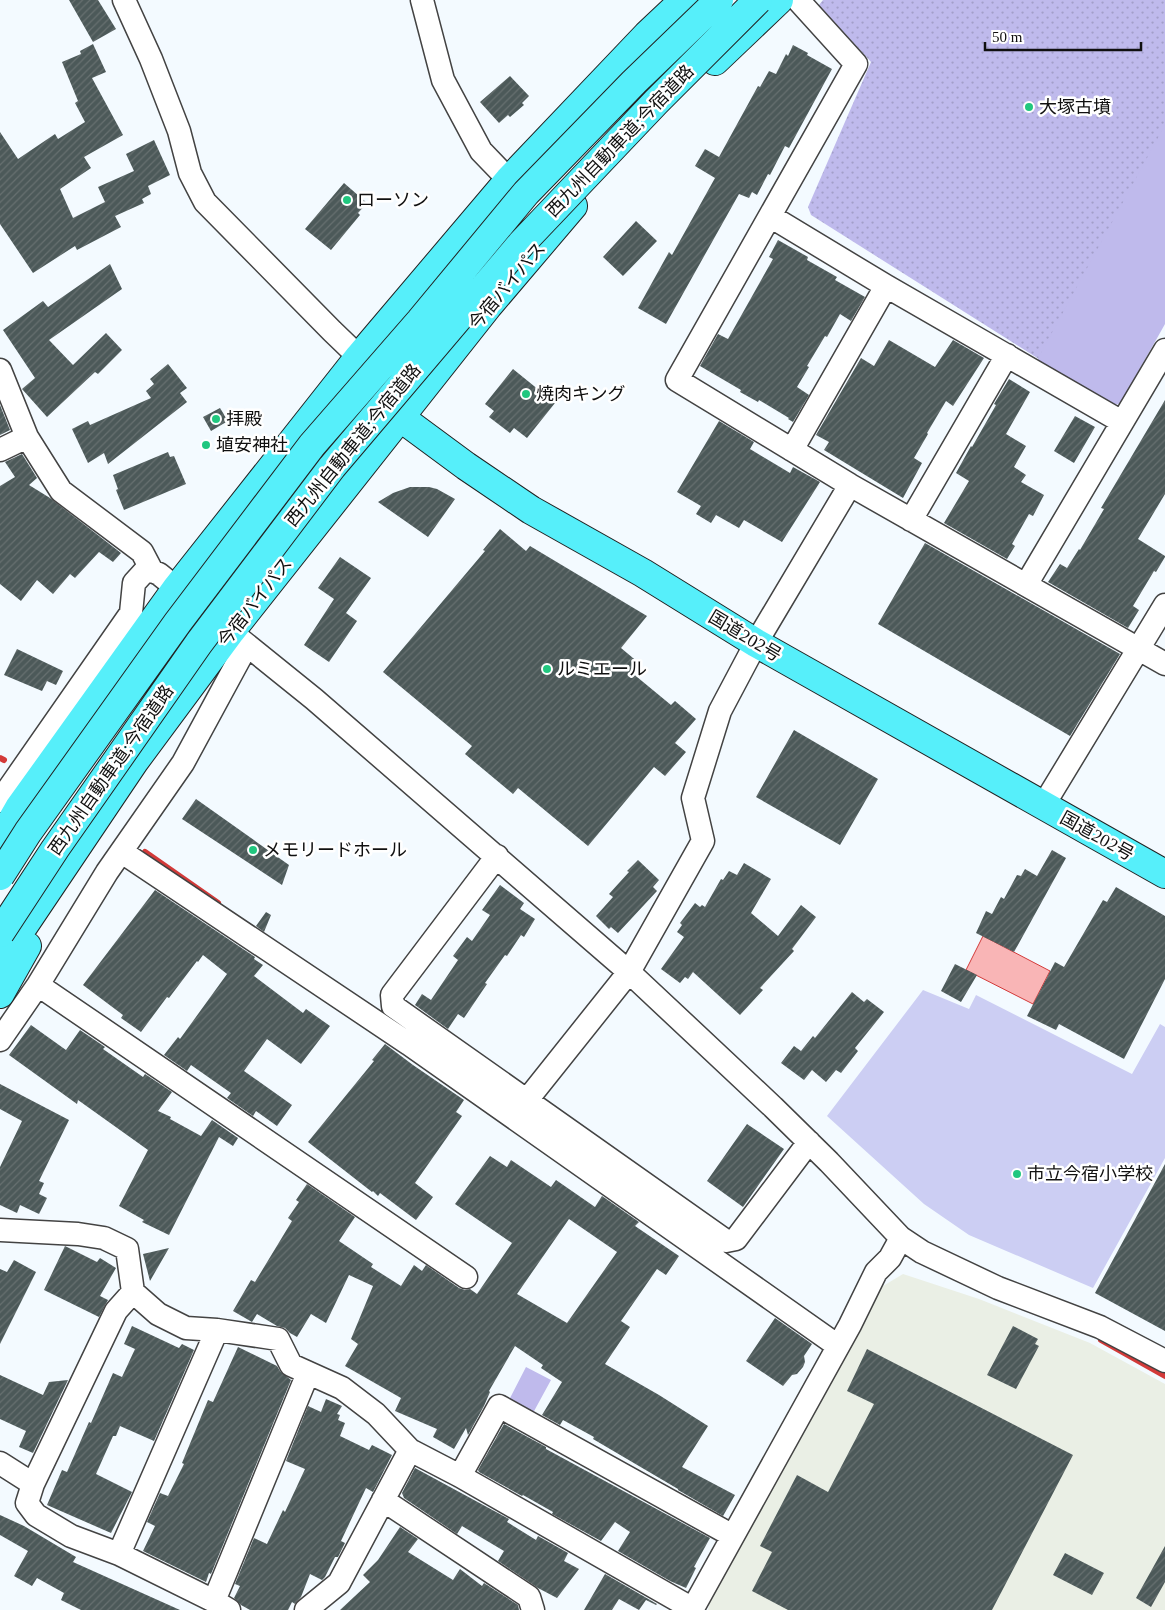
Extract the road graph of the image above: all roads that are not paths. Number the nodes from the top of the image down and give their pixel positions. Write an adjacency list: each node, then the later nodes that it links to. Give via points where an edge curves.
1 (124, 0): 13 (street, via 151,59 190,173 205,202)
2 (422, 0): 8 (street, via 443,80 481,151)
3 (684, 0): 8 (highway)
4 (719, 0): 38 (highway, 西九州自動車道;今宿道路, bridge, via 526,193 312,445 178,622)
5 (758, 0): 39 (highway, 西九州自動車道;今宿道路, bridge, via 520,244 332,467 199,643)
6 (779, 0): 15 (highway, 今宿バイパス, via 673,101 587,190 488,306)
7 (798, 0): 9 (street, via 856,64)
8 (509, 180): 13 (highway)
9 (770, 216): 10 (street); 19 (street, via 677,380)
10 (886, 286): 12 (street); 19 (street)
11 (1165, 350): 16 (street)
12 (1007, 355): 16 (street); 21 (street)
13 (359, 356): 15 (highway, 国道202号); 24 (highway)
14 (0, 370): 17 (street)
15 (401, 418): 26 (highway, 今宿バイパス); 27 (highway, 国道202号, via 531,510)
16 (1122, 422): 23 (street)
17 (27, 437): 18 (street); 22 (street, via 61,491 142,552)
18 (0, 450)
19 (792, 450): 20 (street)
20 (850, 485): 21 (street); 27 (street)
21 (911, 520): 23 (street)
22 (152, 571): 24 (street); 31 (street, via 144,572 134,583 131,614)
23 (1026, 585): 28 (street)
24 (176, 589): 26 (street); 31 (highway)
25 (1165, 605): 28 (street)
26 (239, 638): 30 (highway, 今宿バイパス, via 134,762); 35 (street, via 183,763); 36 (street)
27 (756, 643): 32 (highway, 国道202号); 41 (street, via 720,710 693,798 703,841)
28 (1140, 649): 29 (street); 32 (street)
29 (1165, 664)
30 (111, 797): 40 (highway, 今宿バイパス); 43 (highway)
31 (10, 805): 33 (highway); 34 (highway)
32 (1043, 806): 37 (highway, 国道202号)
33 (0, 836)
34 (0, 841)
35 (122, 852): 42 (street); 52 (street, via 409,1044)
36 (497, 856): 41 (street); 45 (street, via 392,995 393,1006)
37 (1165, 874)
38 (0, 876)
39 (0, 933)
40 (0, 961)
41 (630, 972): 45 (street); 46 (street)
42 (38, 985): 44 (street); 49 (street)
43 (0, 994)
44 (0, 1040)
45 (527, 1100): 46 (street, via 726,1241 736,1239)
46 (809, 1142): 48 (street)
47 (0, 1230): 50 (street, via 104,1238 127,1249)
48 (901, 1238): 52 (street, via 890,1258 876,1272); 53 (street, via 922,1252 998,1288 1100,1327)
49 (466, 1277)
50 (133, 1292): 51 (street, via 158,1314 186,1328); 58 (street, via 116,1311)
51 (217, 1330): 54 (street, via 278,1340 291,1365); 61 (street)
52 (838, 1346): 60 (street)
53 (1165, 1361)
54 (308, 1373): 55 (street, via 342,1388 376,1414); 62 (street)
55 (410, 1450): 57 (street); 59 (street)
56 (0, 1463): 58 (street)
57 (460, 1476): 60 (street, via 499,1406); 63 (street)
58 (33, 1484): 61 (street, via 27,1503 36,1515 71,1536)
59 (383, 1500): 64 (street, via 339,1583); 65 (street, via 529,1597)
60 (733, 1536): 63 (street)
61 (119, 1554): 62 (street)
62 (222, 1605)
63 (692, 1609)
64 (306, 1610)
65 (533, 1610)

